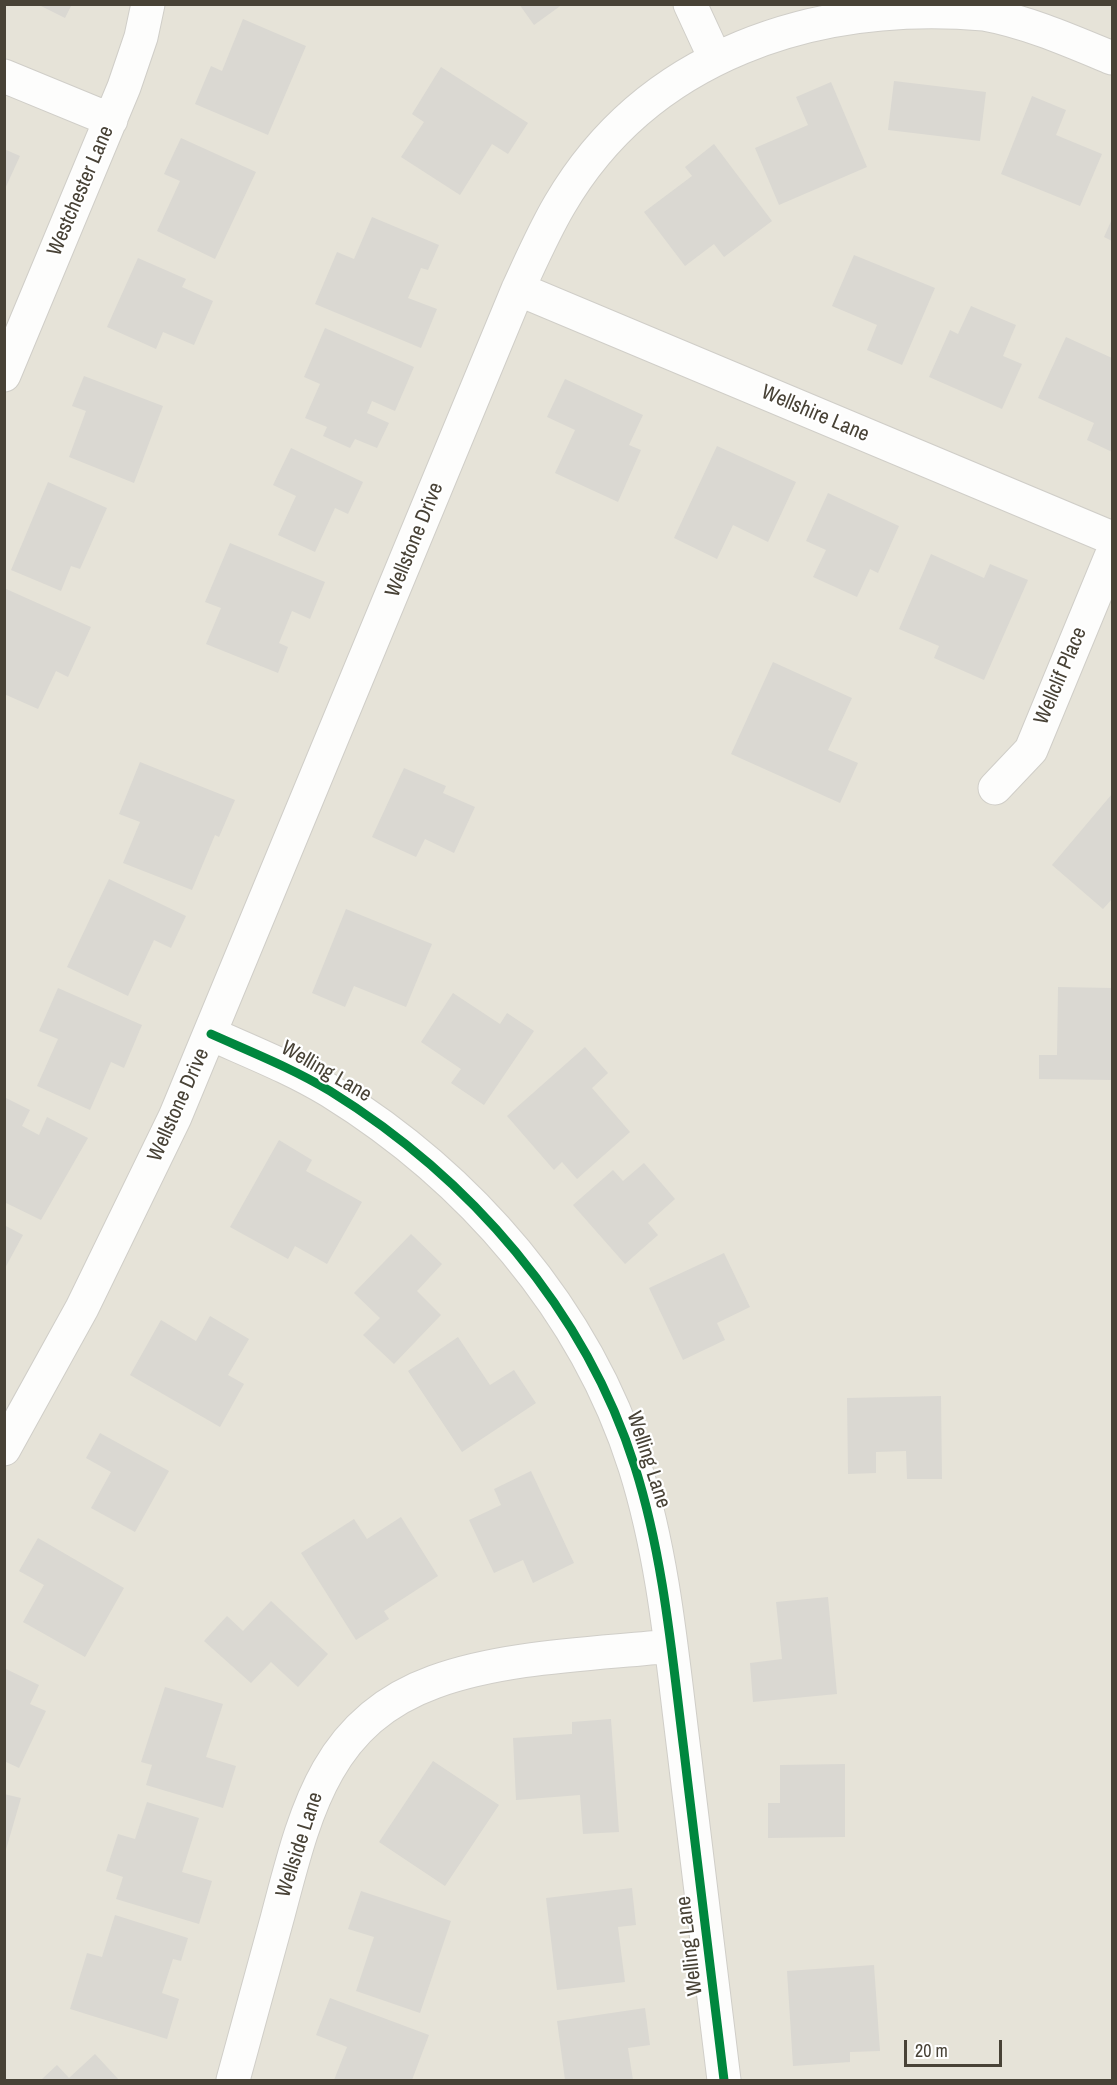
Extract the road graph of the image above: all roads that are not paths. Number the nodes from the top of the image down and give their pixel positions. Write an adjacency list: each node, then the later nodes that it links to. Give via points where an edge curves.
1 (148, 4): 6 (street, Westchester Lane, via 134,62)
2 (690, 4): 3 (street)
3 (714, 56): 4 (street, Wellstone Drive, via 743,40 788,24 842,12 895,7 985,14 1048,32); 7 (street, Wellstone Drive, via 646,101 597,152 560,203)
4 (1113, 58)
5 (4, 76): 6 (street)
6 (111, 120): 8 (street, Westchester Lane)
7 (518, 290): 9 (street, Wellshire Lane); 12 (street, Wellstone Drive)
8 (4, 375)
9 (1113, 538)
10 (1113, 554): 11 (street, Wellclif Place, via 1031,750)
11 (995, 788)
12 (211, 1034): 13 (street, Wellstone Drive, via 87,1298); 14 (street, Welling Lane, via 308,1078 376,1123 465,1197 540,1282 594,1370 626,1440 657,1554)
13 (4, 1449)
14 (671, 1646): 15 (street, Wellside Lane, via 476,1670 412,1691 370,1719 334,1759 311,1801); 16 (street, Welling Lane)
15 (233, 2080)
16 (724, 2080)

